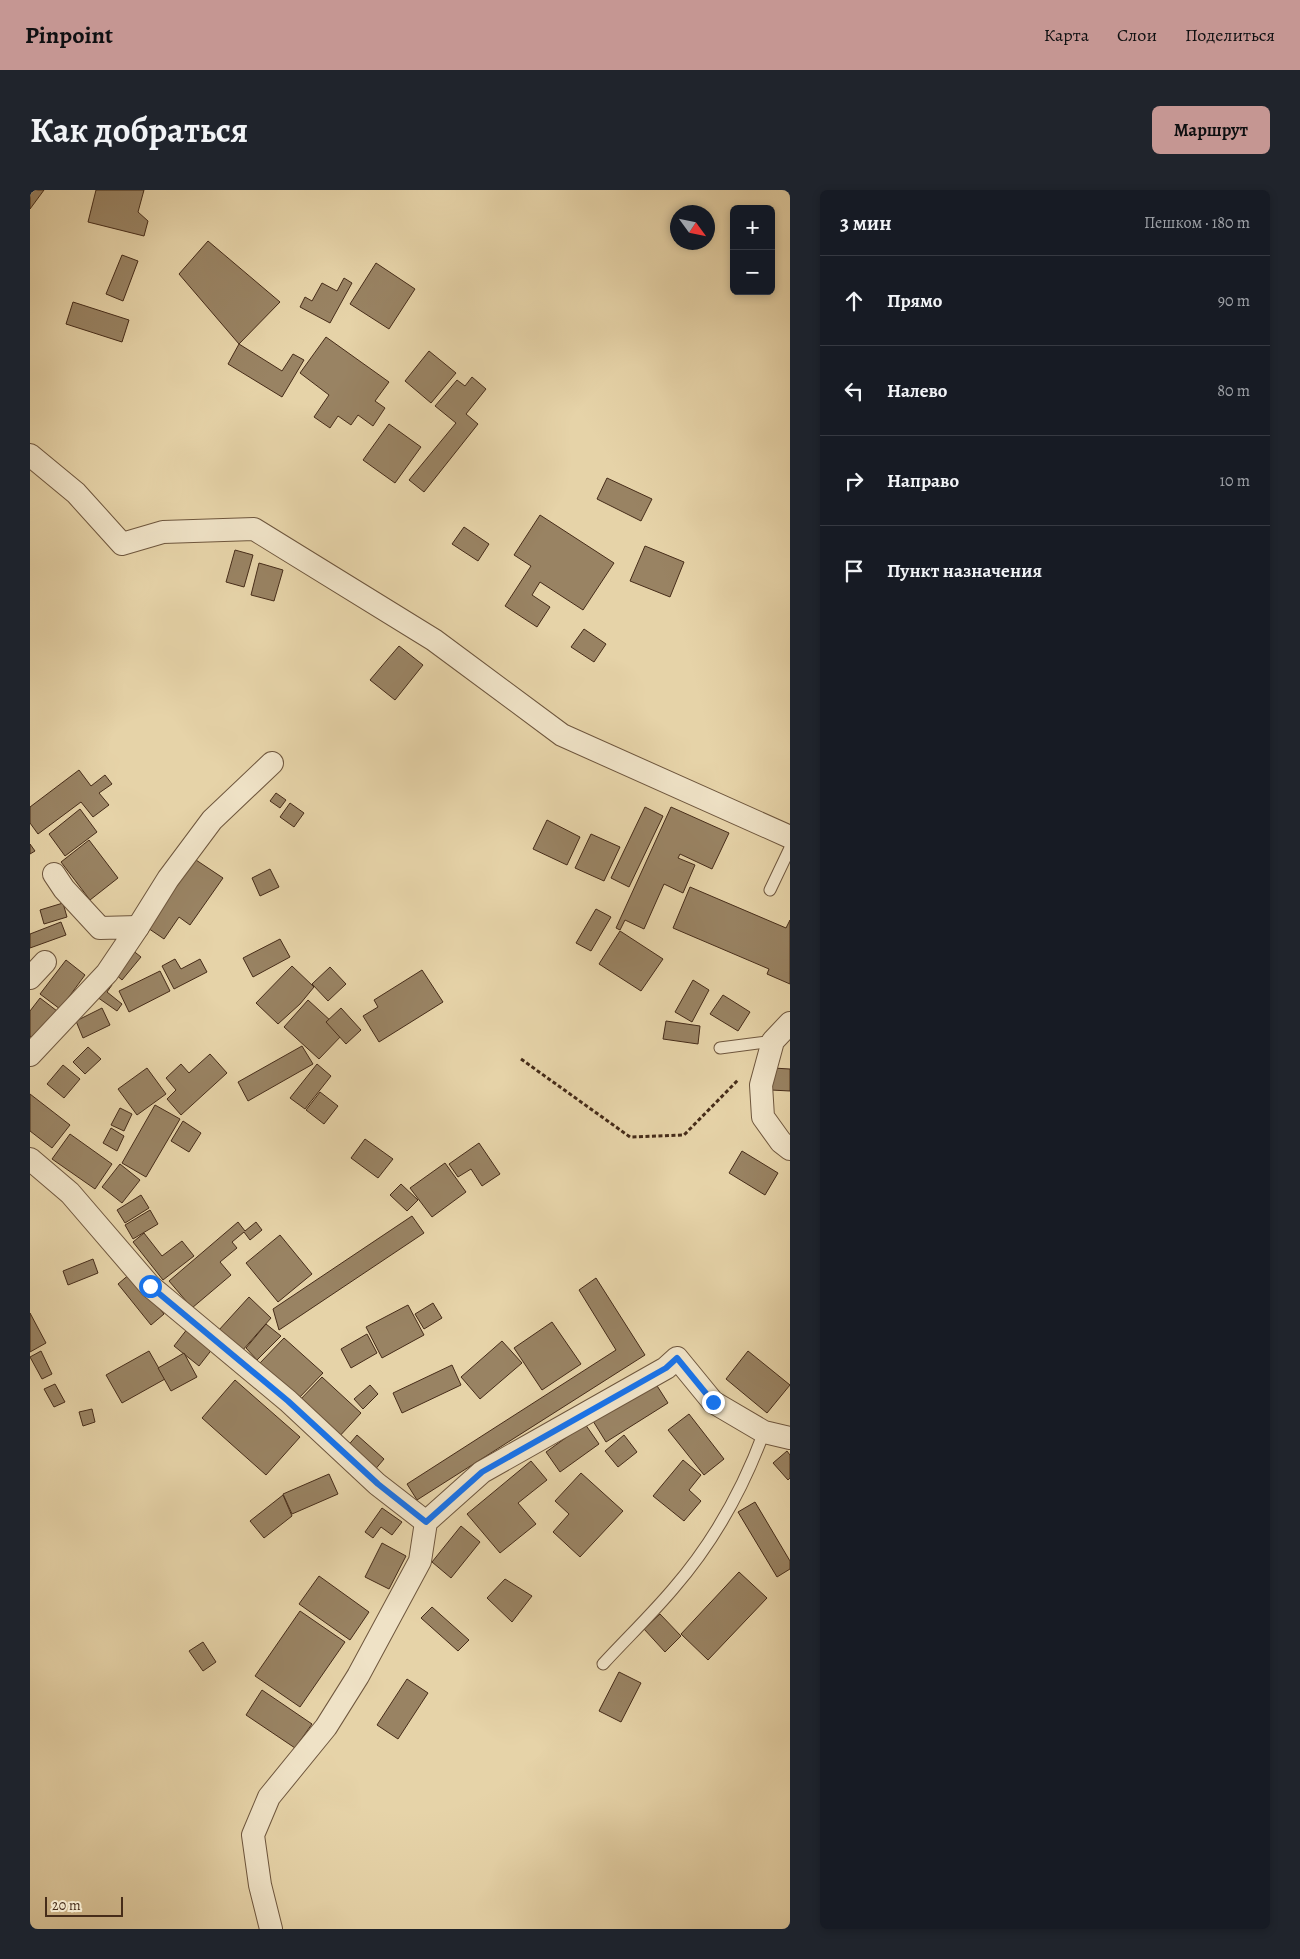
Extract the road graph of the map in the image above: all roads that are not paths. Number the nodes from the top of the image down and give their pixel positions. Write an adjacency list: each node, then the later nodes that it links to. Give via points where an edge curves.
1 (30, 455): 3 (street, via 76,493 122,544 163,532 254,529 434,640 562,735)
2 (272, 763): 7 (street, via 212,820)
3 (790, 837)
4 (790, 848): 6 (lane)
5 (54, 874): 7 (street, via 100,928)
6 (770, 890)
7 (138, 926): 11 (street, via 108,974)
8 (790, 1023): 9 (street)
9 (772, 1041): 10 (lane); 12 (street, via 761,1085 763,1117)
10 (720, 1048)
11 (30, 1055)
12 (790, 1149)
13 (30, 1159): 16 (street, via 70,1193 150,1286)
14 (764, 1432): 15 (street); 16 (street, via 713,1402 677,1358 666,1368 482,1472); 17 (lane, via 751,1468 710,1539 674,1588)
15 (790, 1438)
16 (426, 1522): 18 (street, via 420,1561 358,1676 326,1726 269,1797 253,1834 260,1885)
17 (603, 1664)
18 (271, 1929)

